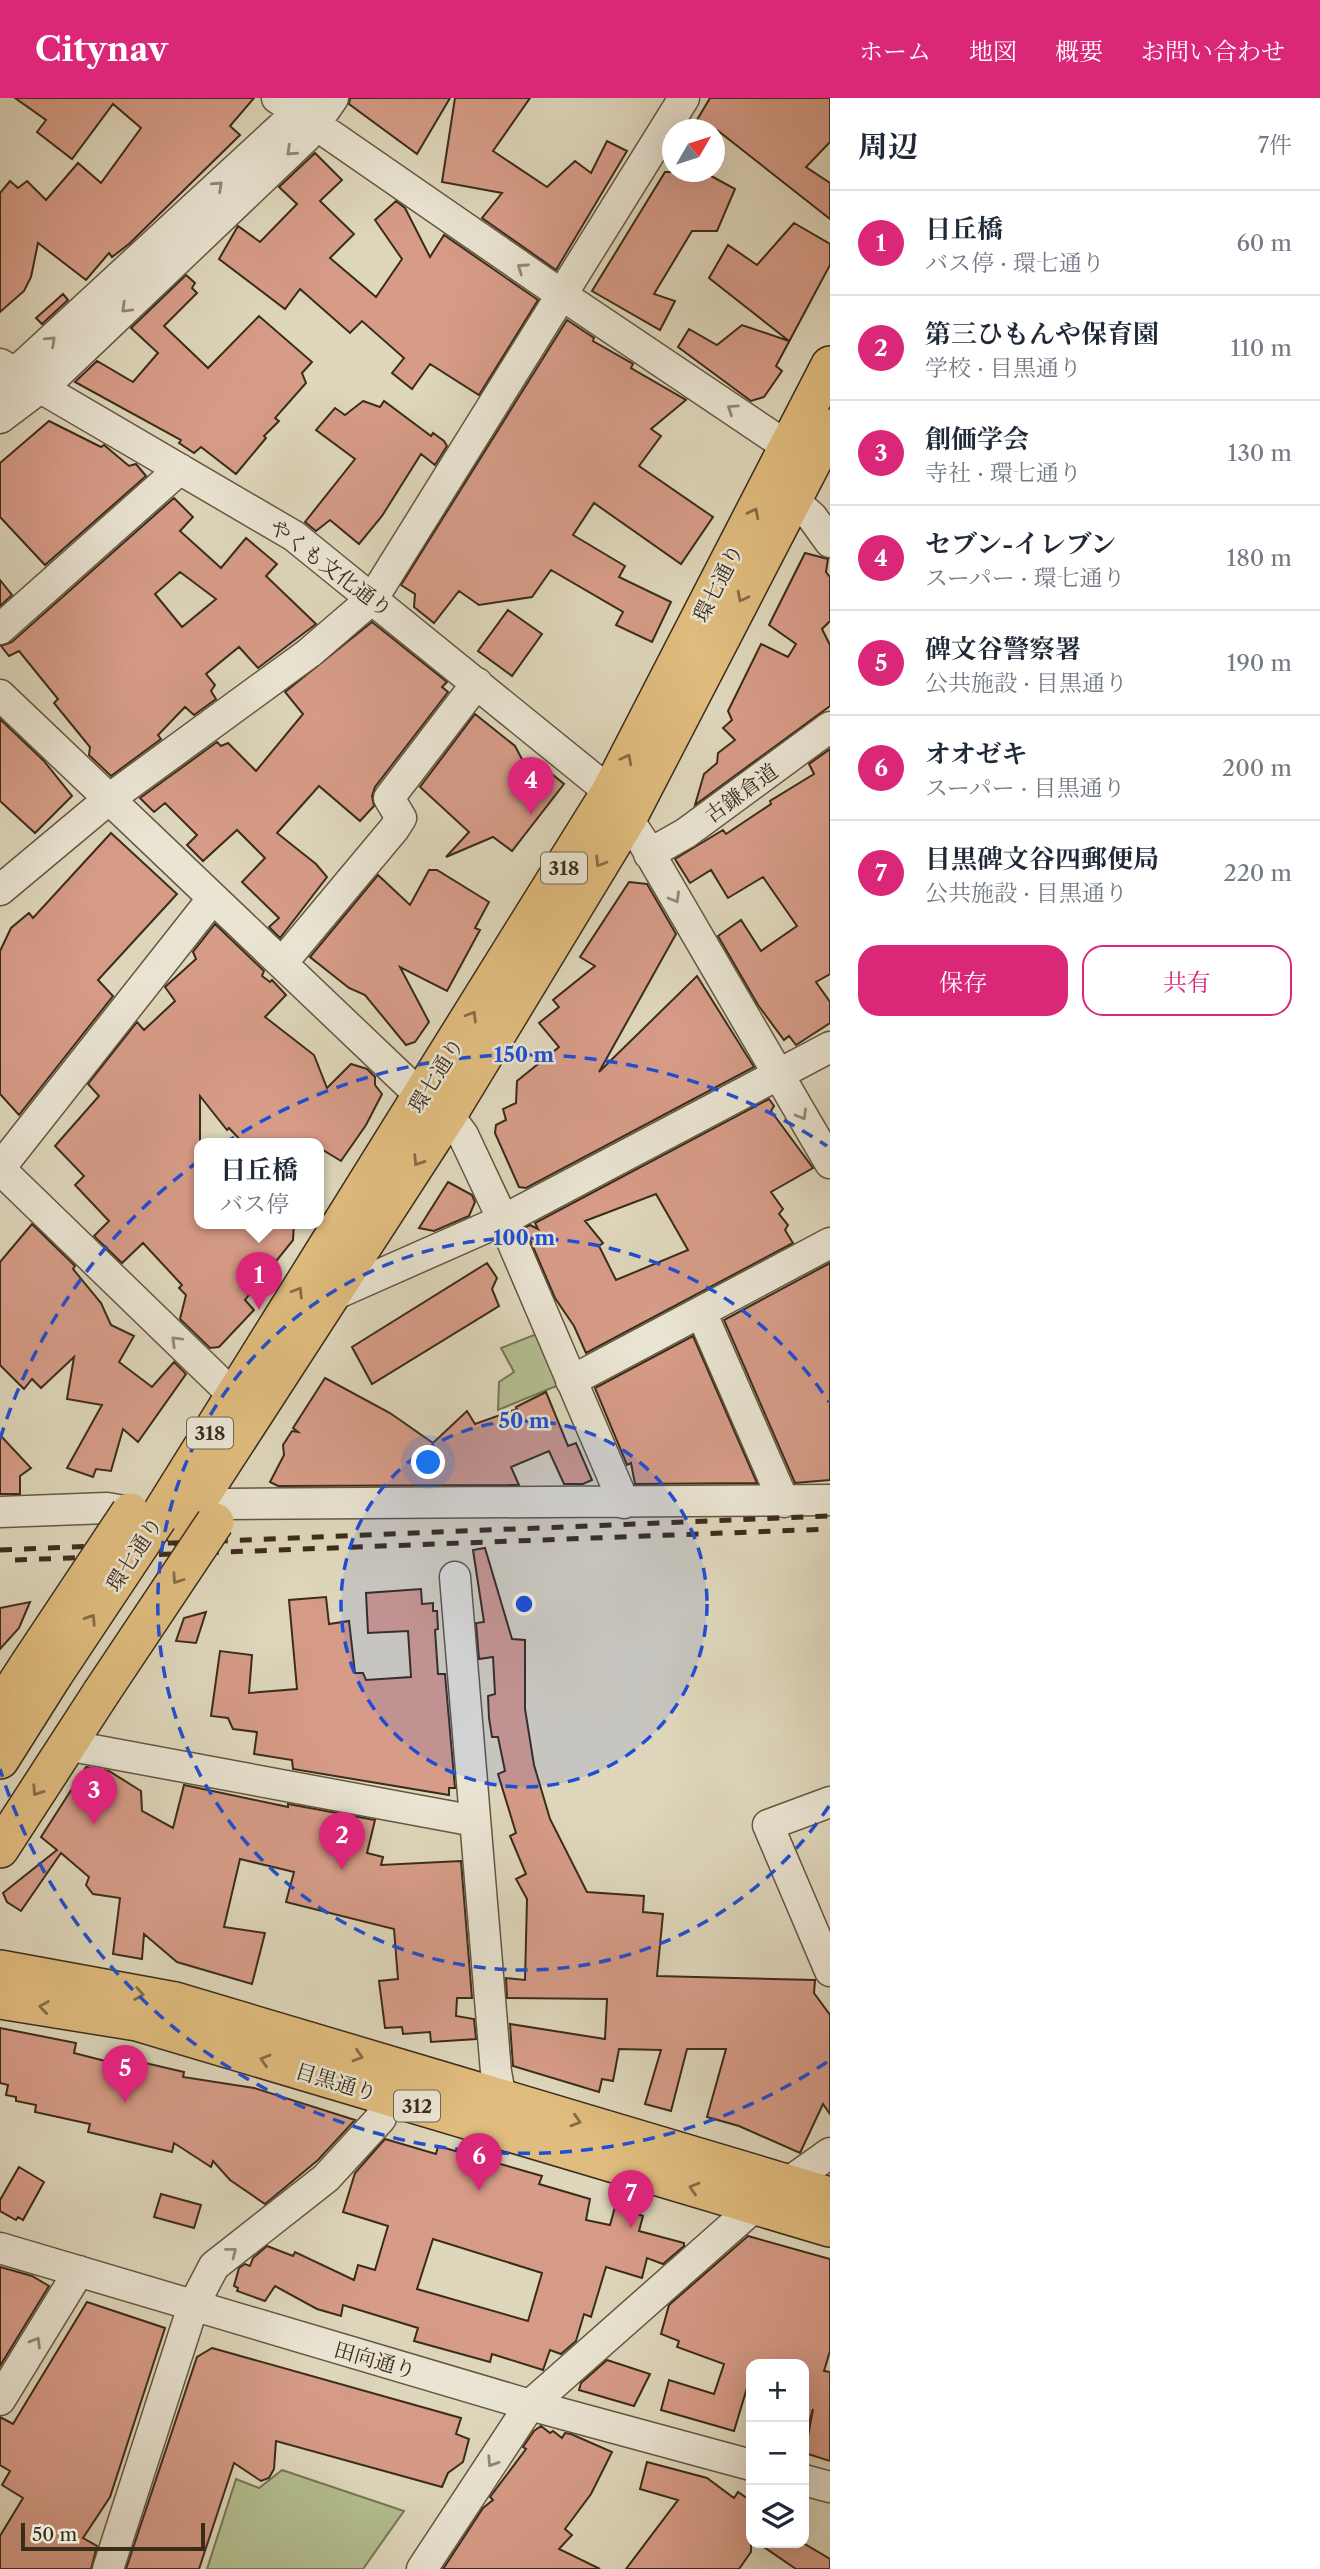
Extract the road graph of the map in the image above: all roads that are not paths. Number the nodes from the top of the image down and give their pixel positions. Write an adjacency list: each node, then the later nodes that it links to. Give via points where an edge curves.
1 (333, 98): 3 (street)
2 (684, 98): 4 (street)
3 (298, 108): 4 (street, one-way to 3); 6 (street, one-way to 3); 7 (street, one-way to 7)
4 (562, 295): 10 (street, one-way to 4); 14 (street)
5 (830, 365): 10 (main road, 環七通り / 318)
6 (5, 375): 7 (street, やくも文化通り)
7 (43, 387): 8 (street); 11 (street, やくも文化通り)
8 (0, 418)
9 (830, 428): 12 (main road, 環七通り / 318)
10 (788, 447): 20 (main road, 環七通り / 318, one-way to 10)
11 (180, 469): 14 (street, やくも文化通り, via 295,536); 15 (street)
12 (793, 500): 13 (street); 20 (main road, 環七通り / 318, one-way to 20)
13 (830, 542)
14 (373, 598): 16 (street, やくも文化通り); 19 (street, via 309,653)
15 (0, 629)
16 (477, 683): 20 (street, やくも文化通り); 24 (street, via 389,798 401,818 394,829)
17 (0, 695): 19 (street)
18 (830, 727): 21 (street, 古鎌倉道, via 686,833)
19 (109, 799): 22 (street); 23 (street)
20 (619, 805): 21 (street); 27 (main road, 環七通り / 318)
21 (649, 854): 26 (street, one-way to 26)
22 (0, 891)
23 (213, 898): 24 (street); 29 (street)
24 (282, 963): 27 (street)
25 (830, 1047): 26 (street)
26 (779, 1074): 28 (street, one-way to 28); 30 (street)
27 (435, 1106): 30 (street, via 463,1135); 32 (main road, 環七通り / 318, one-way to 32); 34 (main road, 環七通り / 318, one-way to 27)
28 (830, 1163)
29 (0, 1169): 36 (street, one-way to 29)
30 (503, 1220): 32 (street); 35 (street)
31 (830, 1243): 33 (street)
32 (329, 1297): 34 (main road, 環七通り / 318)
33 (702, 1314): 35 (street); 38 (street)
34 (274, 1357): 36 (main road); 41 (main road, 環七通り / 318); 41 (main road)
35 (571, 1381): 39 (street)
36 (226, 1388): 41 (main road)
37 (830, 1500): 38 (street)
38 (784, 1502): 39 (street)
39 (624, 1503): 41 (street)
40 (0, 1511): 41 (street, via 107,1508)
41 (182, 1517): 43 (main road, 環七通り / 318, bridge); 43 (main road, one-way to 43, bridge)
42 (455, 1577): 49 (street)
43 (65, 1680): 44 (main road); 45 (main road); 46 (main road, 環七通り / 318); 48 (main road, 環七通り / 318)
44 (0, 1709)
45 (66, 1745): 49 (street); 50 (main road, one-way to 50)
46 (0, 1760)
47 (830, 1802): 51 (street, via 768,1825)
48 (0, 1804)
49 (475, 1821): 54 (street)
50 (0, 1849)
51 (830, 1971)
52 (4, 1974): 53 (main road, 目黒通り / 312, one-way to 52, via 137,2022); 54 (main road, 目黒通り / 312, one-way to 54, via 175,2001)
53 (386, 2097): 58 (main road, 目黒通り / 312, one-way to 53); 62 (street, one-way to 53, via 214,2266 326,2178 381,2118)
54 (502, 2099): 56 (main road, 目黒通り / 312, one-way to 56)
55 (830, 2153): 56 (street)
56 (786, 2184): 57 (main road, 目黒通り / 312); 58 (street)
57 (830, 2196)
58 (754, 2207): 59 (main road, 目黒通り / 312); 64 (street)
59 (830, 2228)
60 (0, 2248): 61 (street, 田向通り)
61 (79, 2271): 62 (street, 田向通り); 63 (street, one-way to 61)
62 (193, 2306): 64 (street, 田向通り); 68 (street)
63 (0, 2400)
64 (530, 2405): 65 (street, 田向通り); 69 (street, one-way to 69)
65 (746, 2464)
66 (809, 2481): 67 (street)
67 (830, 2487)
68 (108, 2569)
69 (422, 2569)

